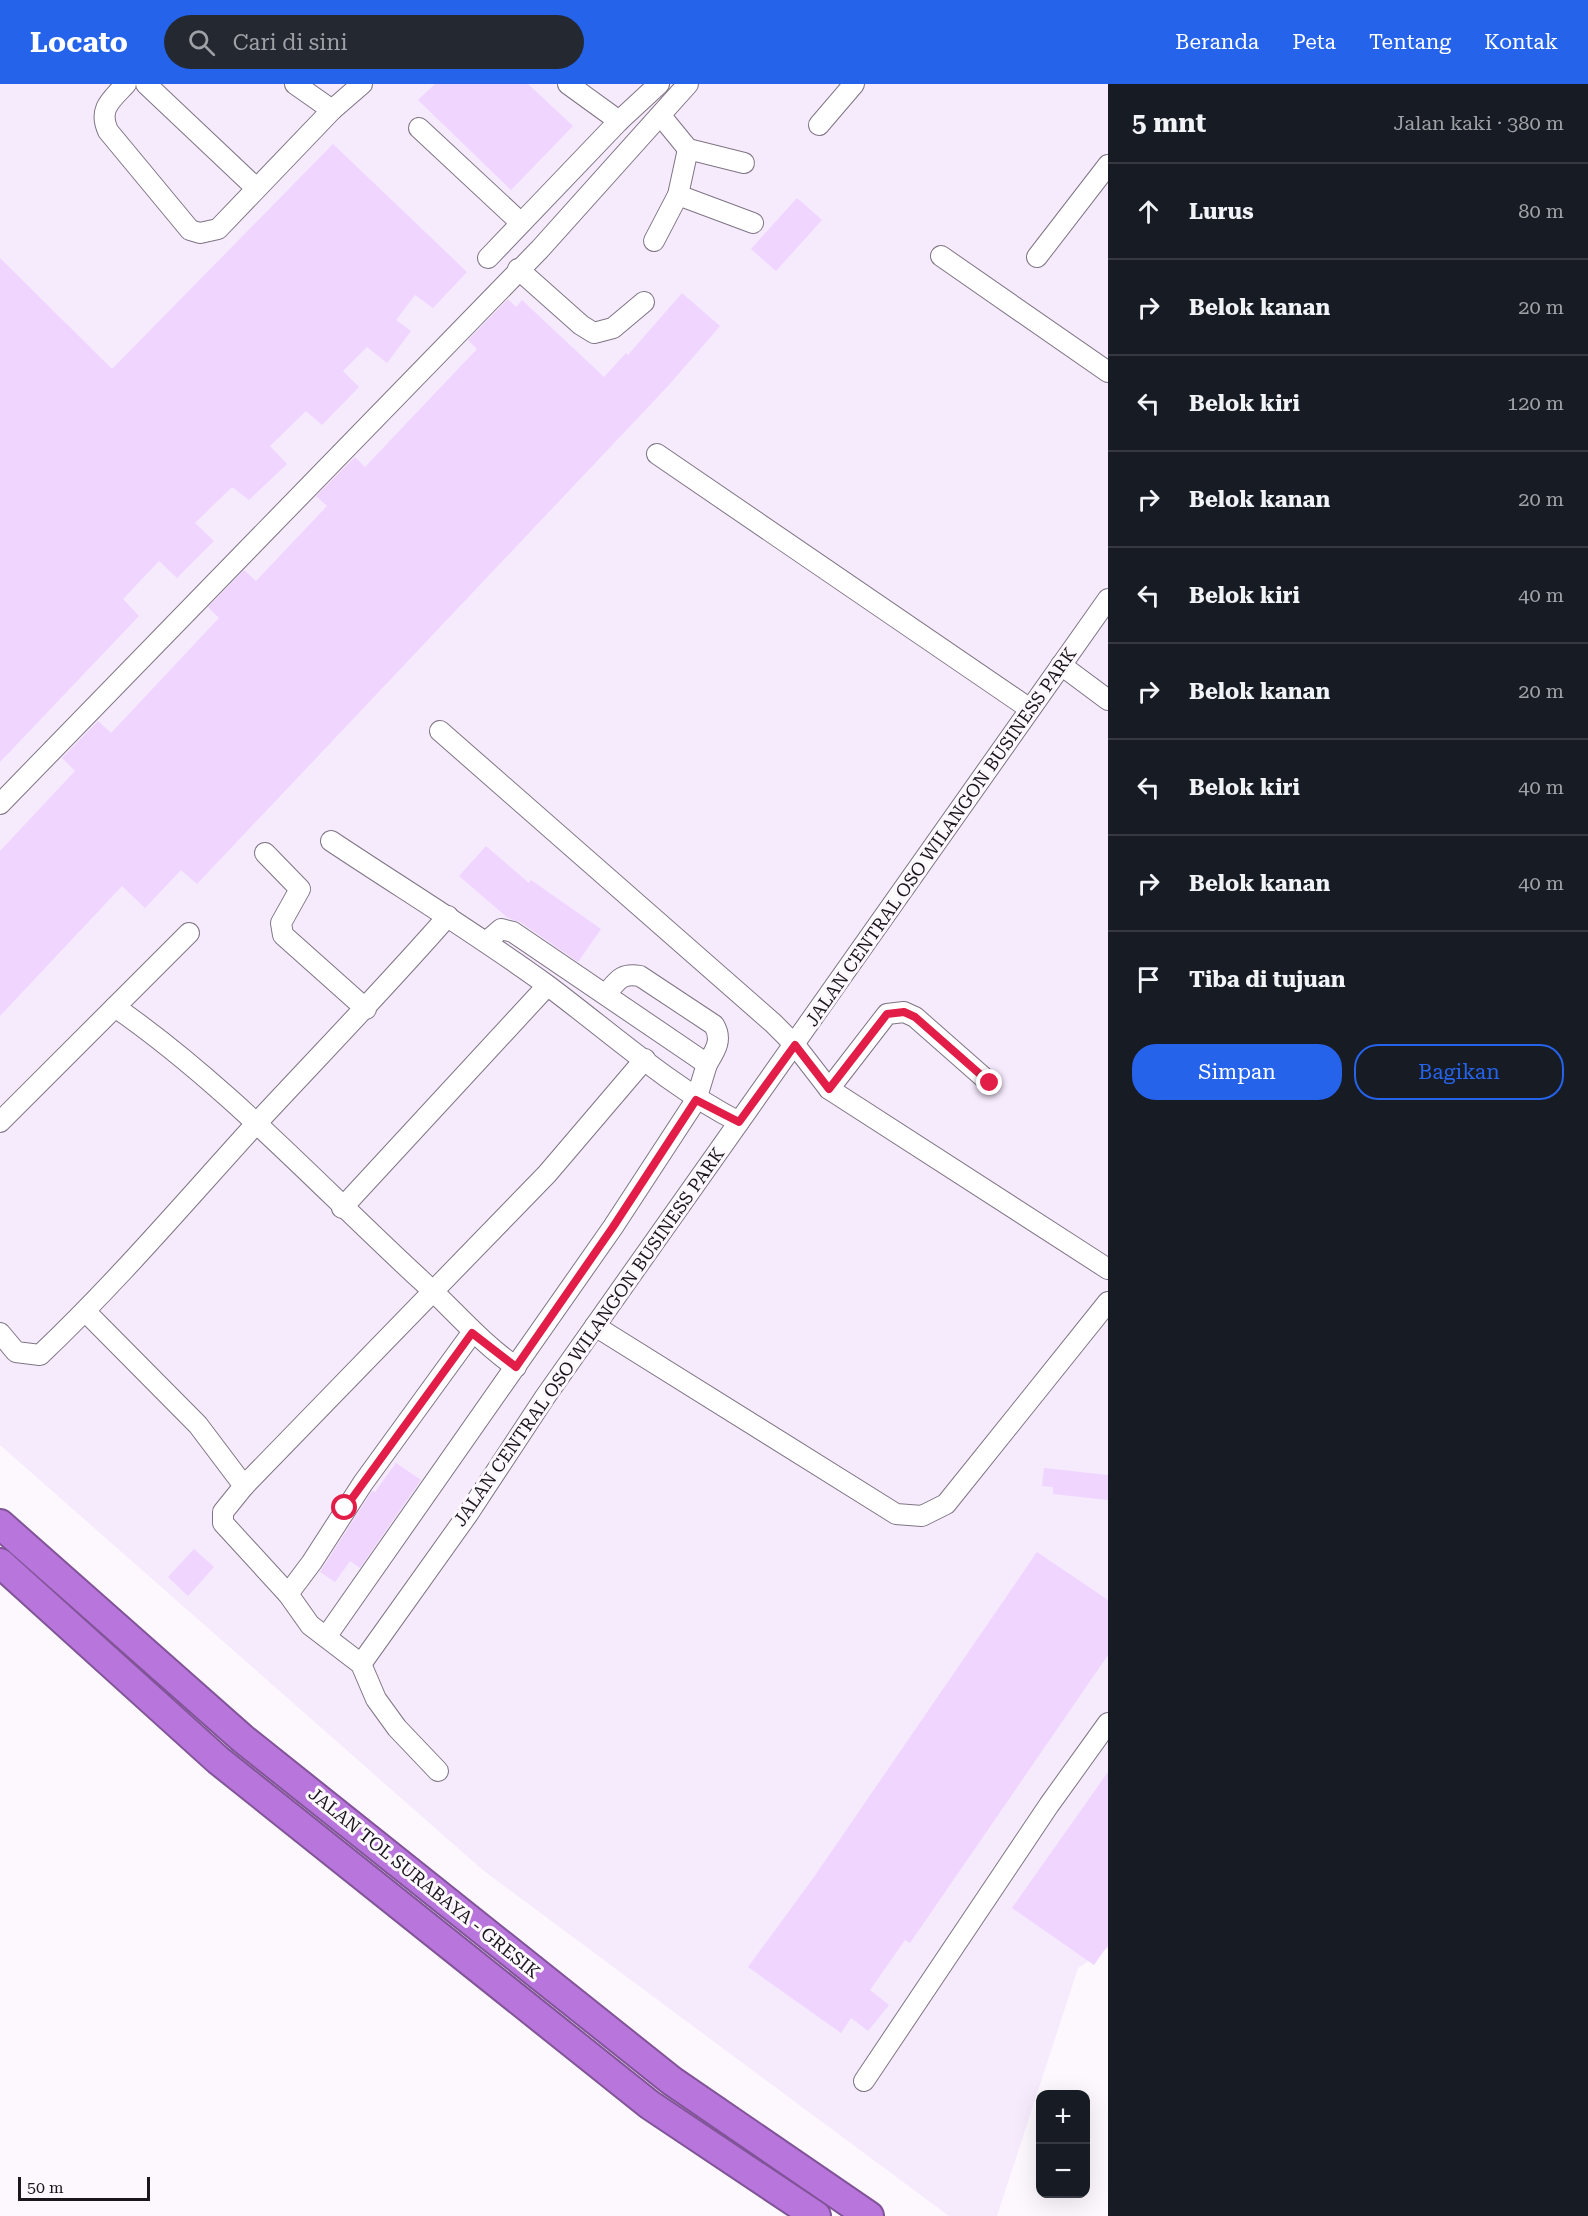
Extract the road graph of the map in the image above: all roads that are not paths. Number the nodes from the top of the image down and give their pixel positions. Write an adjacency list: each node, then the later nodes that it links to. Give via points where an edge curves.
1 (126, 84): 17 (lane, via 105,107 104,123 190,230 200,233 218,228)
2 (146, 84): 17 (lane)
3 (295, 84): 9 (lane)
4 (362, 84): 9 (lane)
5 (568, 84): 11 (lane)
6 (659, 84): 11 (lane)
7 (854, 84): 12 (lane)
8 (684, 85): 10 (lane)
9 (332, 110): 17 (lane)
10 (661, 116): 14 (lane); 25 (lane)
11 (619, 121): 19 (lane)
12 (819, 125)
13 (419, 128): 19 (lane)
14 (688, 149): 15 (lane); 18 (lane)
15 (744, 163)
16 (1108, 165): 23 (lane)
17 (256, 188)
18 (678, 195): 20 (lane); 21 (lane)
19 (521, 223): 24 (lane)
20 (753, 223)
21 (654, 241)
22 (941, 256): 27 (lane)
23 (1038, 257)
24 (488, 258)
25 (518, 269): 26 (lane, via 594,333 613,328); 34 (lane)
26 (644, 302)
27 (1108, 372)
28 (657, 454): 32 (lane)
29 (1108, 598): 30 (lane, JALAN CENTRAL OSO WILANGON BUSINESS PARK)
30 (1061, 664): 31 (lane); 32 (lane, JALAN CENTRAL OSO WILANGON BUSINESS PARK)
31 (1108, 700)
32 (1030, 710): 44 (lane, JALAN CENTRAL OSO WILANGON BUSINESS PARK)
33 (440, 731): 44 (lane)
34 (0, 804)
35 (331, 841): 37 (lane)
36 (265, 853): 43 (lane, via 300,889 281,923 283,935)
37 (448, 916): 39 (lane); 43 (lane)
38 (189, 933): 42 (lane)
39 (486, 942): 40 (lane); 41 (lane, via 501,929 513,932)
40 (547, 986): 45 (lane); 53 (lane)
41 (606, 994): 46 (lane); 46 (lane, via 621,976 640,976 714,1025 718,1045)
42 (115, 1007): 50 (lane); 52 (lane)
43 (366, 1009): 52 (lane)
44 (795, 1045): 48 (lane); 51 (lane, JALAN CENTRAL OSO WILANGON BUSINESS PARK)
45 (645, 1059): 49 (lane); 55 (lane, via 547,1174)
46 (707, 1064): 49 (lane)
47 (990, 1083): 48 (lane, via 915,1017 904,1012 887,1014)
48 (829, 1089): 54 (lane)
49 (696, 1100): 51 (lane); 61 (lane)
50 (0, 1122)
51 (739, 1122): 58 (lane, JALAN CENTRAL OSO WILANGON BUSINESS PARK)
52 (256, 1124): 53 (lane); 57 (lane)
53 (342, 1208): 55 (lane)
54 (1108, 1269)
55 (434, 1292): 60 (lane); 62 (lane)
56 (1108, 1302): 58 (lane, via 946,1504 922,1516 896,1514)
57 (86, 1312): 59 (lane, via 40,1355 16,1352); 62 (lane, via 198,1425)
58 (595, 1326): 67 (lane, JALAN CENTRAL OSO WILANGON BUSINESS PARK)
59 (0, 1333)
60 (472, 1333): 61 (lane); 65 (lane)
61 (516, 1367): 66 (lane)
62 (244, 1486): 65 (lane, via 223,1512 223,1523)
63 (0, 1524): 72 (highway, JALAN TOL SURABAYA - GRESIK, via 243,1739 672,2081)
64 (0, 1563): 71 (highway, JALAN TOL SURABAYA - GRESIK, via 227,1768 650,2105)
65 (288, 1594): 66 (lane, via 310,1625)
66 (326, 1637): 67 (lane)
67 (361, 1664): 69 (lane, via 376,1699 397,1728)
68 (1108, 1723): 70 (lane)
69 (438, 1771)
70 (864, 2081)
71 (816, 2216)
72 (869, 2216)

